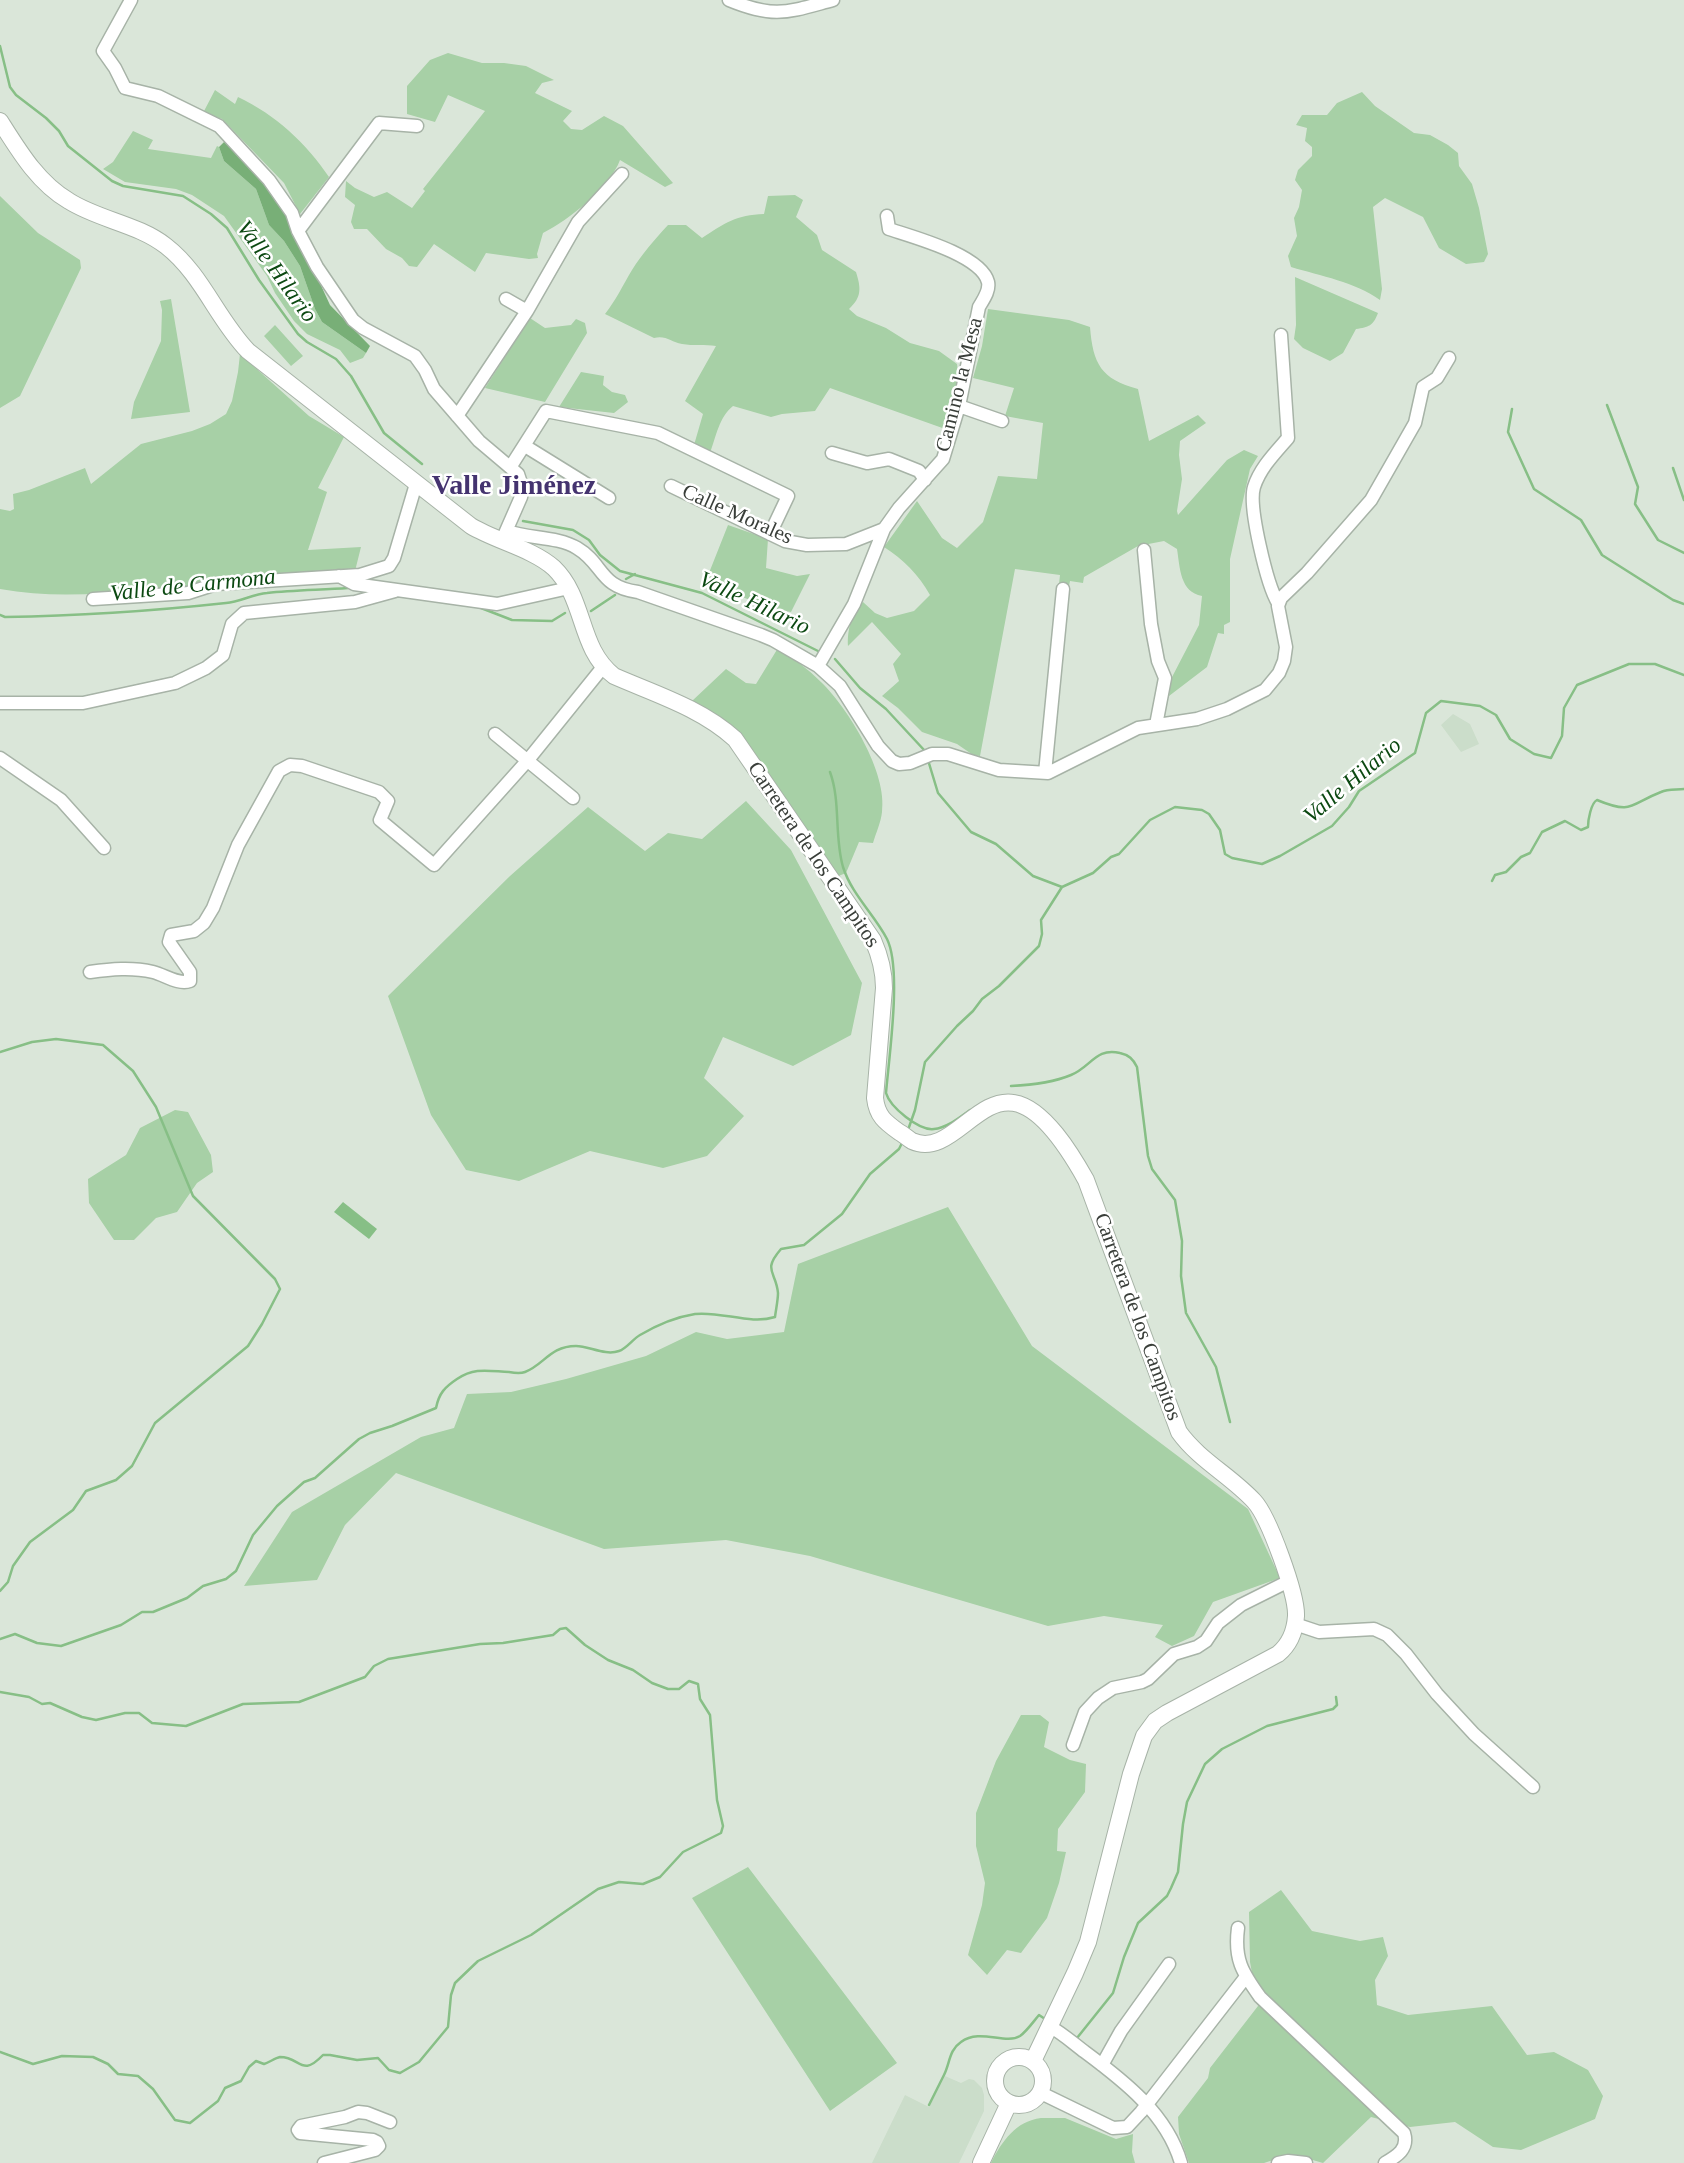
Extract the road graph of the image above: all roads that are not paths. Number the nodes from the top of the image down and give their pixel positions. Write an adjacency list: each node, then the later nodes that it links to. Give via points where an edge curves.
1 (131, 0): 8 (street, via 103,51 125,88 159,96 219,126 269,180 292,213)
2 (729, 0): 3 (street, via 780,13)
3 (833, 0)
4 (0, 121): 20 (main road, via 38,175 57,192 164,245 191,270 248,351)
5 (417, 126): 8 (street, via 379,123)
6 (622, 174): 10 (street, via 578,222)
7 (887, 216): 13 (street, Camino la Mesa, via 889,229 965,257 989,285 979,307)
8 (298, 231): 14 (street, via 353,320 419,360)
9 (506, 299): 10 (street)
10 (527, 311): 14 (street)
11 (1281, 335): 32 (street, via 1288,438 1258,476 1253,491 1263,560)
12 (1449, 358): 32 (street, via 1437,378 1423,387 1415,423 1371,500)
13 (959, 406): 15 (street); 19 (street, Camino la Mesa, via 943,459)
14 (457, 415): 18 (street, via 479,441)
15 (1002, 421)
16 (525, 446): 18 (street); 22 (street); 24 (street, via 546,411 658,433 788,496)
17 (832, 453): 19 (street, via 867,463 889,460 919,471)
18 (511, 466): 25 (street, via 523,489)
19 (925, 480): 23 (street, Camino la Mesa)
20 (416, 484): 25 (main road, via 471,526); 27 (street, via 390,566)
21 (671, 486): 24 (street, Calle Morales)
22 (609, 498)
23 (884, 529): 24 (street, Calle Morales, via 846,544 807,545); 33 (street, Camino la Mesa, via 854,604)
24 (770, 534)
25 (504, 537): 28 (main road, via 554,569); 33 (street, via 571,545 620,589 773,640)
26 (1143, 550): 36 (street, via 1151,624 1165,678)
27 (339, 576): 30 (street, via 354,584); 31 (street)
28 (569, 589): 30 (street, via 497,604); 34 (main road, via 589,645)
29 (1063, 589): 40 (street)
30 (395, 591): 35 (street, via 355,602 244,613 232,624 223,655 175,683 83,704)
31 (93, 599)
32 (1278, 603): 36 (street, via 1286,647 1270,686 1210,715)
33 (818, 666): 40 (street, via 840,686 878,746 895,763 948,754 999,770)
34 (603, 667): 39 (street); 44 (main road, Carretera de los Campitos, via 702,715 734,739 873,940 884,979 875,1098 884,1122 912,1141 927,1143 943,1139 987,1107 1007,1102 1029,1109 1049,1127 1092,1193 1179,1432 1256,1503)
35 (0, 703)
36 (1156, 725): 40 (street, via 1138,728)
37 (495, 734): 39 (street)
38 (0, 758): 42 (street, via 61,800)
39 (528, 760): 41 (street); 43 (street, via 434,865 380,820 388,801 379,792 290,765 279,771 238,845 204,923 194,931 171,935 169,942 190,972 190,981 113,968)
40 (1045, 773)
41 (573, 798)
42 (104, 848)
43 (90, 972)
44 (1289, 1581): 45 (main road, Carretera de los Campitos); 46 (street, via 1241,1605 1197,1647 1174,1654 1148,1679 1113,1688 1098,1698 1085,1712)
45 (1295, 1624): 47 (street, via 1319,1632 1374,1629 1387,1635 1474,1734); 51 (main road, via 1289,1642 1278,1654 1167,1713 1147,1730 1088,1942)
46 (1073, 1745)
47 (1533, 1787)
48 (1238, 1928): 50 (street, via 1237,1950)
49 (1169, 1964): 53 (street)
50 (1245, 1978): 56 (street); 63 (street, via 1270,2008 1404,2133 1403,2150)
51 (1049, 2026): 52 (main road); 53 (street)
52 (1033, 2061): 54 (main road, via 1042,2074); 55 (main road, via 1010,2058 998,2070 996,2088)
53 (1102, 2065): 56 (street)
54 (1041, 2093): 55 (main road, via 1028,2104); 56 (street, via 1118,2129 1128,2127)
55 (1009, 2103): 59 (main road)
56 (1147, 2104): 60 (street, via 1171,2138)
57 (390, 2122): 58 (street, via 358,2112 300,2126 300,2133 373,2140 379,2146)
58 (324, 2163)
59 (981, 2163)
60 (1181, 2163)
61 (1278, 2163): 62 (street)
62 (1306, 2163)
63 (1385, 2163)

